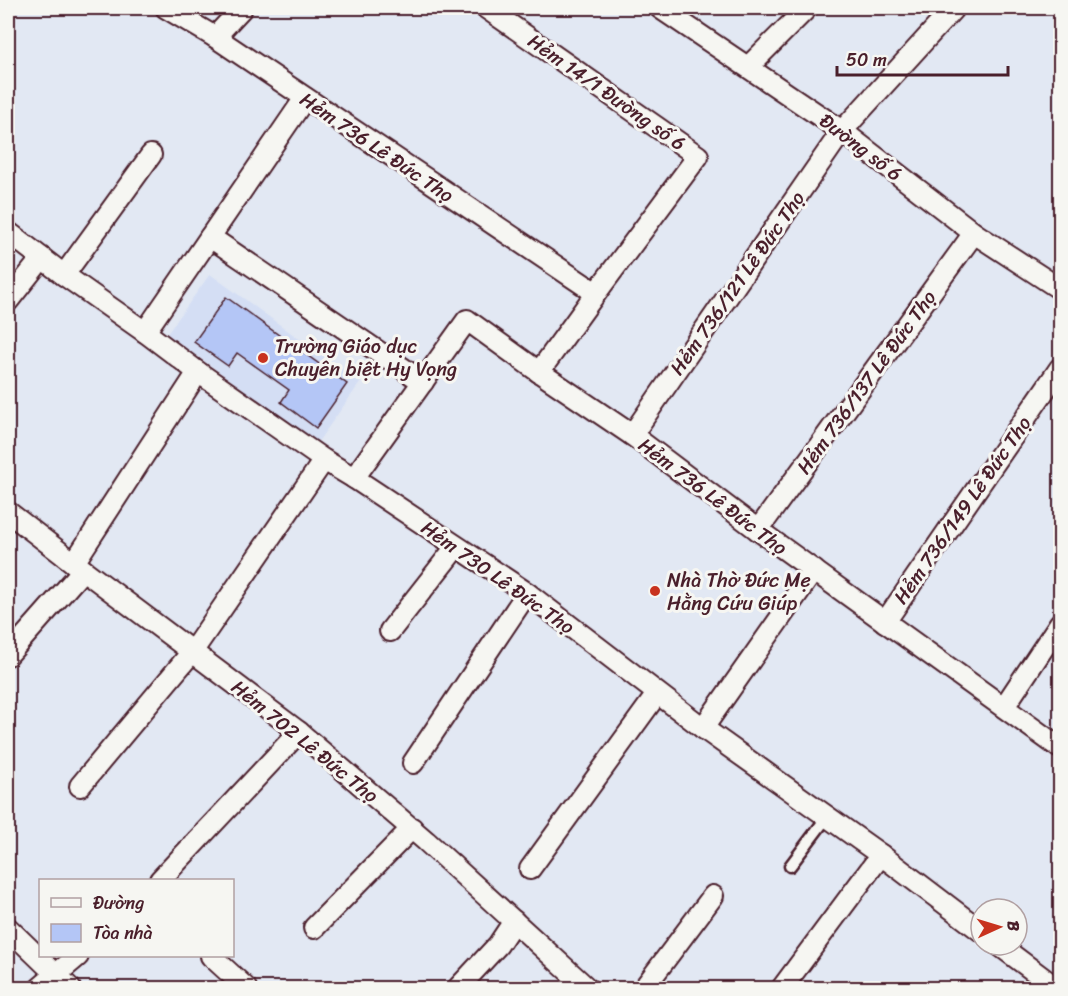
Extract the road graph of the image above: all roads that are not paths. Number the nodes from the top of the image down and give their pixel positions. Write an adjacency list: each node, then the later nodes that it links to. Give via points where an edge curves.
1 (166, 8): 8 (street, Hẻm 736 Lê Đức Thọ)
2 (242, 8): 8 (street)
3 (486, 8): 19 (street, Hẻm 14/1 Đường số 6, via 698,156)
4 (660, 8): 7 (street, Đường số 6)
5 (807, 8): 9 (street)
6 (954, 8): 11 (street, Hẻm 736/121 Lê Đức Thọ)
7 (684, 14): 9 (street, Đường số 6)
8 (215, 37): 10 (street, Hẻm 736 Lê Đức Thọ)
9 (749, 66): 11 (street, Đường số 6)
10 (305, 98): 15 (street); 19 (street, Hẻm 736 Lê Đức Thọ)
11 (842, 130): 14 (street, Đường số 6); 26 (street, Hẻm 736/121 Lê Đức Thọ)
12 (151, 155): 17 (street)
13 (8, 232): 16 (street, Hẻm 730 Lê Đức Thọ)
14 (974, 233): 18 (street, Đường số 6); 30 (street, Hẻm 736/137 Lê Đức Thọ)
15 (210, 237): 21 (street); 25 (street)
16 (42, 258): 17 (street, Hẻm 730 Lê Đức Thọ); 20 (street)
17 (64, 275): 21 (street, Hẻm 730 Lê Đức Thọ)
18 (1060, 289)
19 (596, 293): 24 (street)
20 (8, 302)
21 (145, 332): 23 (street, Hẻm 730 Lê Đức Thọ)
22 (1060, 369): 35 (street, Hẻm 736/149 Lê Đức Thọ)
23 (198, 372): 27 (street, Hẻm 730 Lê Đức Thọ); 32 (street)
24 (539, 372): 25 (street, Hẻm 736 Lê Đức Thọ, via 467,320); 26 (street, Hẻm 736 Lê Đức Thọ)
25 (423, 382): 28 (street)
26 (632, 435): 30 (street, Hẻm 736 Lê Đức Thọ)
27 (324, 460): 28 (street, Hẻm 730 Lê Đức Thọ); 38 (street)
28 (354, 478): 31 (street, Hẻm 730 Lê Đức Thọ)
29 (8, 512): 32 (street, Hẻm 702 Lê Đức Thọ)
30 (758, 530): 33 (street, Hẻm 736 Lê Đức Thọ)
31 (456, 547): 34 (street, Hẻm 730 Lê Đức Thọ); 37 (street)
32 (79, 567): 38 (street, Hẻm 702 Lê Đức Thọ); 39 (street)
33 (814, 570): 35 (street, Hẻm 736 Lê Đức Thọ); 42 (street)
34 (527, 593): 40 (street, Hẻm 730 Lê Đức Thọ); 45 (street)
35 (885, 622): 41 (street, Hẻm 736 Lê Đức Thọ)
36 (1060, 623): 41 (street)
37 (390, 631)
38 (192, 652): 43 (street, Hẻm 702 Lê Đức Thọ); 46 (street)
39 (8, 656)
40 (657, 694): 42 (street, Hẻm 730 Lê Đức Thọ); 51 (street)
41 (1004, 707): 44 (street, Hẻm 736 Lê Đức Thọ)
42 (703, 728): 47 (street, Hẻm 730 Lê Đức Thọ)
43 (299, 732): 48 (street, Hẻm 702 Lê Đức Thọ); 52 (street)
44 (1060, 748)
45 (413, 763)
46 (80, 786)
47 (827, 817): 49 (street, Hẻm 730 Lê Đức Thọ); 50 (lane)
48 (412, 828): 54 (street, Hẻm 702 Lê Đức Thọ); 57 (street)
49 (881, 855): 55 (street, Hẻm 730 Lê Đức Thọ); 69 (street)
50 (790, 866)
51 (530, 869)
52 (161, 879)
53 (713, 896): 68 (street)
54 (514, 921): 66 (street, via 498,945); 67 (street, Hẻm 702 Lê Đức Thọ)
55 (969, 922)
56 (8, 928): 61 (street)
57 (314, 928)
58 (77, 957): 61 (street)
59 (212, 957): 65 (street)
60 (1015, 957): 62 (street)
61 (57, 974): 63 (street); 64 (street)
62 (1054, 986)
63 (40, 988)
64 (70, 988)
65 (246, 988)
66 (458, 988)
67 (587, 988)
68 (644, 988)
69 (782, 988)

